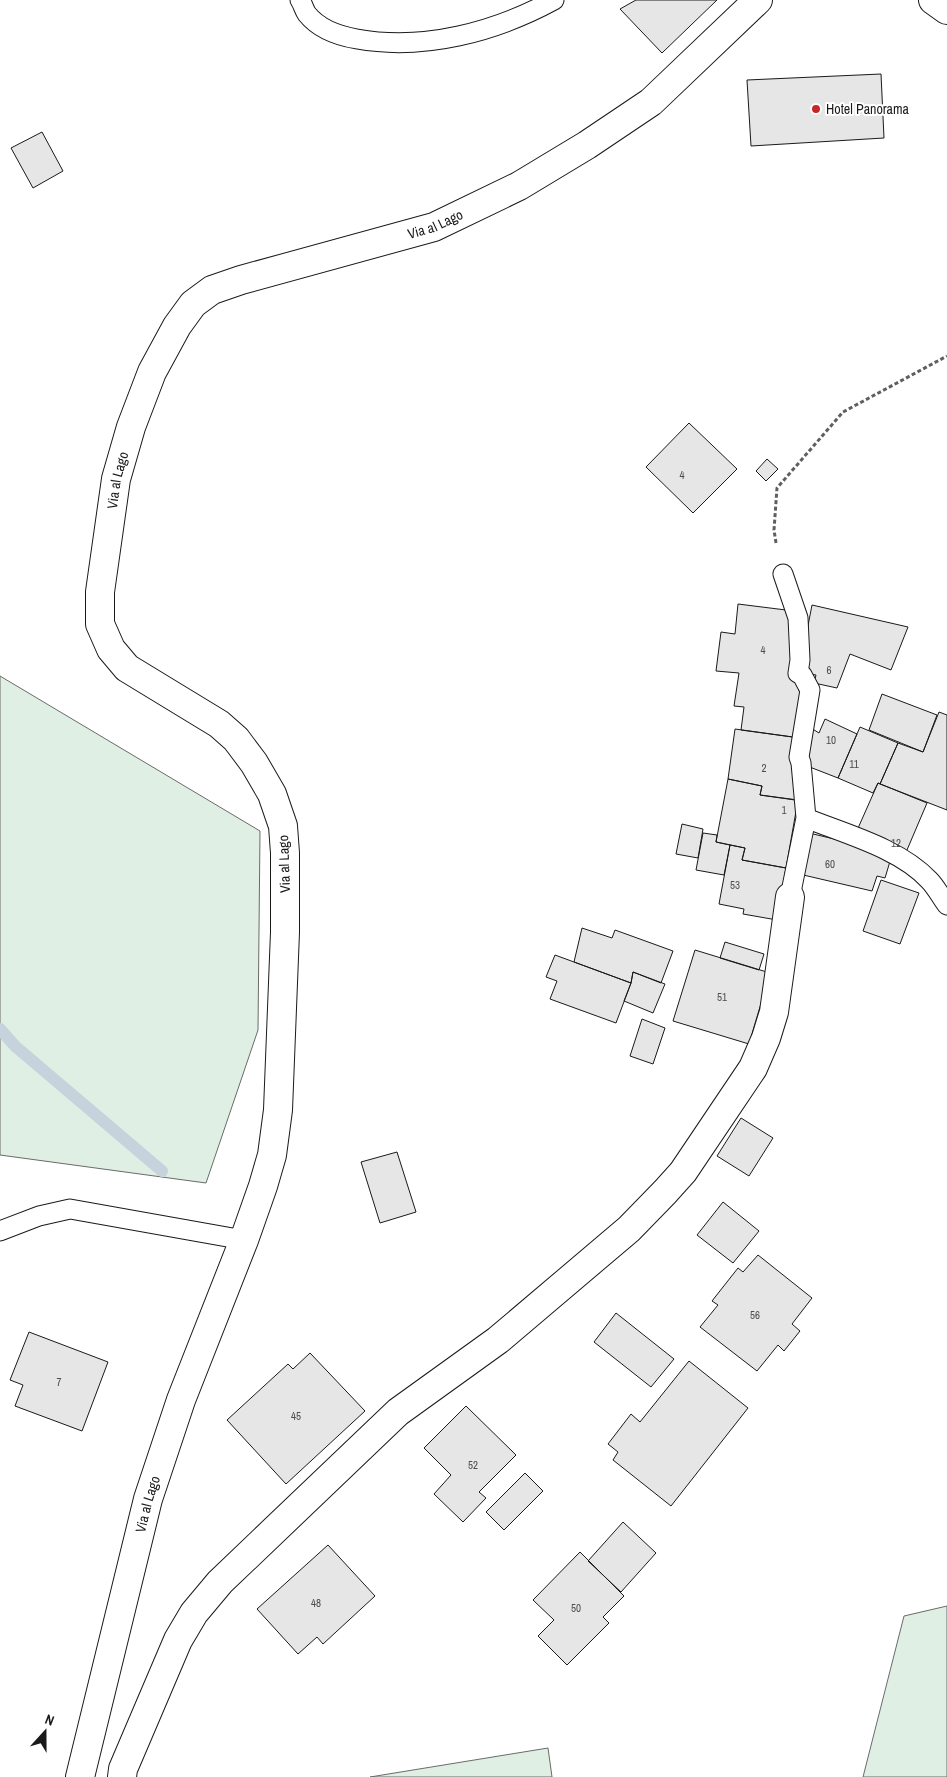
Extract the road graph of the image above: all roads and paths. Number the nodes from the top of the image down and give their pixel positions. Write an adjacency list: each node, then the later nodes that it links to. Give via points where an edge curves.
1 (300, 0): 2 (lane, via 308,14 325,29 346,38 379,43 458,37 516,18)
2 (554, 0)
3 (758, 0): 12 (street, Via al Lago, via 651,102 519,186 434,226 212,290 193,304 152,372 116,479 100,592 100,624 111,649 127,668 219,724 236,738 272,794 283,826 285,932 278,1110 272,1155)
4 (933, 0): 5 (street)
5 (947, 10)
6 (947, 356): 7 (path, via 843,412 777,488 774,530)
7 (783, 574): 8 (lane, via 798,618 798,673 810,690 799,757)
8 (806, 818): 9 (lane); 10 (lane, via 907,862 930,880)
9 (790, 897): 14 (street, via 774,1012 766,1038 753,1068 683,1172 629,1229 498,1340 398,1412 220,1582 194,1613 178,1640)
10 (947, 905)
11 (0, 1231): 12 (lane, via 39,1216 70,1209)
12 (244, 1240): 13 (street, Via al Lago, via 181,1400 148,1499)
13 (80, 1777)
14 (122, 1777)

